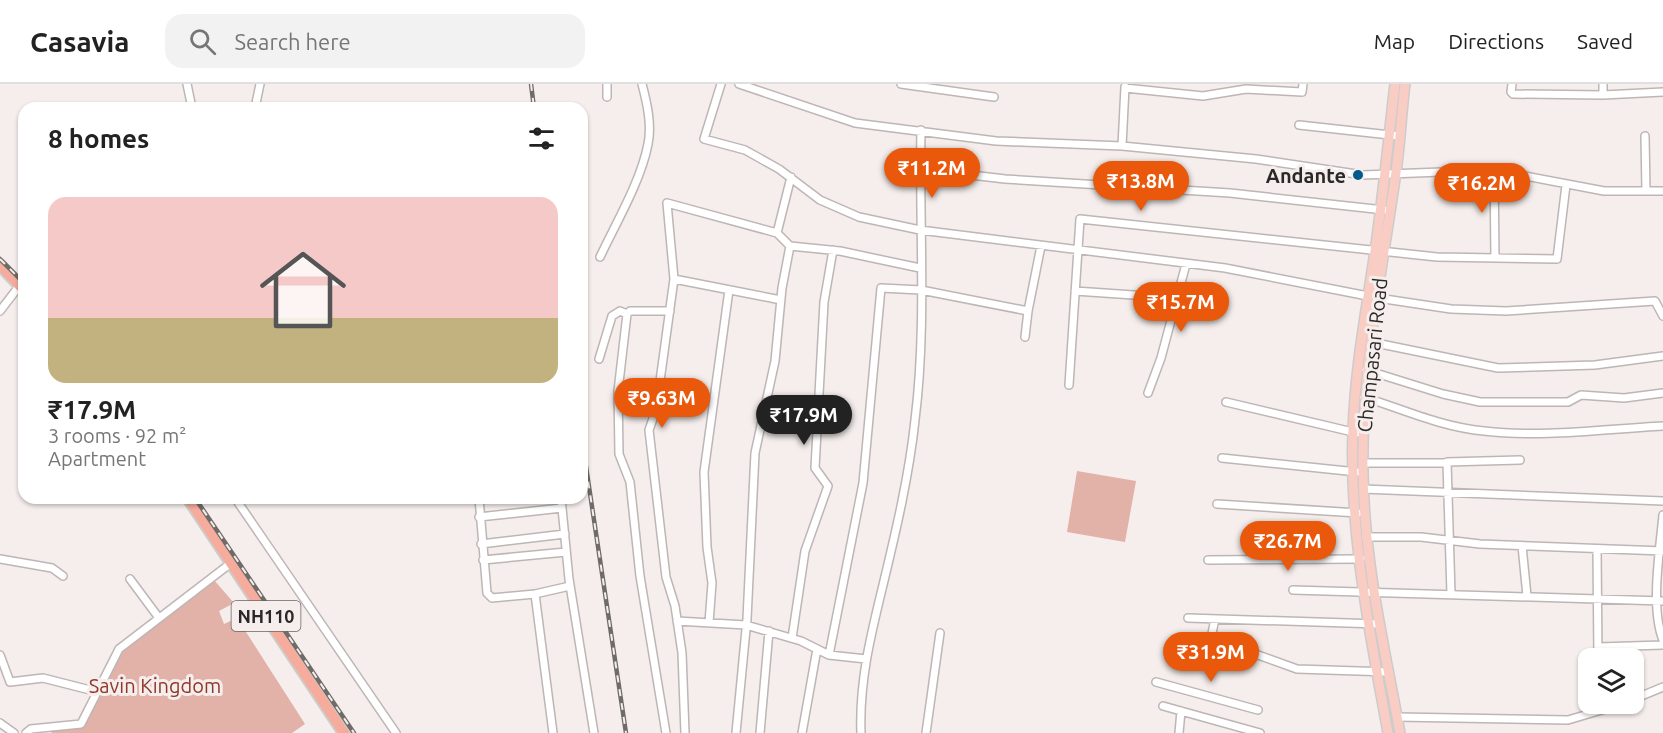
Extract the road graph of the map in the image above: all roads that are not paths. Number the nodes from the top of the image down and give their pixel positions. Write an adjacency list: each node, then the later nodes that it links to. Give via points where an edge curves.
1 (187, 84): 21 (street)
2 (260, 84): 22 (street)
3 (606, 84): 19 (street)
4 (642, 84): 43 (street, via 648,106 648,143)
5 (722, 84): 31 (street, via 704,139 745,150)
6 (739, 84): 24 (street, via 855,123)
7 (902, 84): 17 (street)
8 (958, 84): 17 (street)
9 (1303, 84): 15 (street, via 1302,92 1246,89 1203,96)
10 (1395, 84): 25 (main road, Champasari Road)
11 (1405, 84): 25 (main road, Champasari Road)
12 (1512, 84): 18 (street, via 1513,94)
13 (1603, 84): 18 (street)
14 (1660, 84): 16 (street)
15 (1125, 86): 27 (street)
16 (1663, 90): 18 (street)
17 (957, 93): 20 (street)
18 (1603, 95)
19 (606, 96)
20 (994, 97)
21 (191, 102)
22 (256, 102)
23 (1299, 125): 25 (street)
24 (921, 130): 27 (street, via 996,141); 28 (street)
25 (1394, 135): 30 (main road, Champasari Road)
26 (1645, 136): 33 (street)
27 (1122, 146): 30 (street)
28 (920, 169): 35 (street, via 1005,179 1230,193); 36 (street)
29 (1494, 170): 30 (street); 32 (street); 44 (street)
30 (1391, 176): 35 (main road, Champasari Road)
31 (791, 177): 36 (street, via 820,200 859,218); 37 (street)
32 (1566, 185): 33 (street, via 1604,191); 44 (street, via 1558,259)
33 (1646, 191): 34 (street)
34 (1663, 191)
35 (1386, 211): 41 (main road, Champasari Road)
36 (920, 230): 39 (street); 47 (street)
37 (777, 233): 38 (street); 48 (street, via 667,203)
38 (790, 246): 40 (street); 56 (street)
39 (1041, 246): 42 (street); 59 (street)
40 (833, 250): 47 (street); 123 (street, via 824,303 815,468 828,486 805,551)
41 (1380, 251): 42 (street, via 1080,219); 44 (street); 54 (main road, Champasari Road)
42 (1079, 252): 45 (street); 53 (street)
43 (600, 257)
44 (1495, 258)
45 (1186, 264): 54 (street); 55 (street)
46 (0, 266): 49 (highway)
47 (920, 268): 51 (street)
48 (674, 279): 50 (street); 58 (street)
49 (18, 283)
50 (729, 290): 56 (street); 117 (street, via 705,472 712,583)
51 (921, 290): 59 (street); 128 (street, via 880,288 863,483); 129 (street, via 921,358 915,421 905,485)
52 (18, 291): 57 (street)
53 (1075, 291): 55 (street); 67 (street)
54 (1373, 297): 61 (street, via 1451,309 1506,311 1654,301); 63 (main road, Champasari Road); 73 (main road, Champasari Road, via 1358,370)
55 (1177, 298): 68 (street)
56 (781, 300): 120 (street, via 775,361 755,453)
57 (0, 311)
58 (670, 311): 60 (street); 116 (street, via 656,410 648,430 666,577)
59 (1028, 311): 62 (street)
60 (627, 314): 65 (street, via 620,311 612,316); 148 (street, via 618,391 619,454 630,482 640,576)
61 (1663, 316)
62 (1025, 337)
63 (1371, 342): 64 (street, via 1497,368 1595,365); 66 (main road, Champasari Road)
64 (1663, 356)
65 (599, 359)
66 (1366, 370): 69 (street, via 1480,402 1568,402 1581,395 1624,398); 70 (main road, Champasari Road)
67 (1069, 385)
68 (1148, 393)
69 (1663, 393)
70 (1364, 397): 72 (street, via 1445,425 1485,432); 73 (main road, Champasari Road)
71 (1226, 402): 73 (street)
72 (1663, 426)
73 (1358, 433): 77 (main road, Champasari Road)
74 (1222, 458): 77 (street)
75 (1520, 460): 76 (street)
76 (1446, 463): 77 (street); 79 (street)
77 (1359, 469): 78 (main road, Champasari Road); 87 (main road, Champasari Road)
78 (1363, 489): 79 (street); 87 (main road, Champasari Road)
79 (1448, 493): 80 (street); 92 (street)
80 (1663, 501)
81 (192, 504): 102 (highway, NH110)
82 (239, 504): 145 (street)
83 (479, 504): 89 (street)
84 (562, 504): 86 (street)
85 (1217, 504): 87 (street)
86 (562, 508): 89 (street); 90 (street)
87 (1360, 513): 91 (main road, Champasari Road); 99 (main road, Champasari Road)
88 (1663, 515): 96 (street)
89 (479, 517): 93 (street)
90 (565, 534): 93 (street); 97 (street)
91 (1366, 537): 92 (street, via 1421,537); 99 (main road, Champasari Road)
92 (1449, 542): 94 (street); 109 (street)
93 (481, 544): 100 (street)
94 (1522, 546): 95 (street); 110 (street)
95 (1597, 549): 96 (street); 111 (street)
96 (1661, 551): 112 (street)
97 (567, 552): 100 (street); 105 (street)
98 (0, 559): 103 (street, via 52,568)
99 (1363, 559): 101 (street); 107 (main road, Champasari Road)
100 (483, 560): 108 (street, via 489,596)
101 (1208, 560)
102 (231, 563): 113 (street); 144 (highway, NH110)
103 (63, 576)
104 (130, 579): 113 (street)
105 (570, 586): 108 (street); 147 (street)
106 (1293, 590): 107 (street)
107 (1367, 591): 109 (street); 118 (main road, Champasari Road); 119 (main road, Champasari Road)
108 (534, 594): 146 (street)
109 (1451, 594): 110 (street)
110 (1527, 596): 111 (street)
111 (1599, 599): 112 (street); 125 (street)
112 (1660, 601): 124 (street)
113 (159, 618): 134 (street, via 119,649)
114 (1188, 618): 115 (street)
115 (1215, 619): 118 (street); 130 (street, via 1210,638 1297,669)
116 (677, 621): 117 (street); 149 (street)
117 (709, 622): 120 (street)
118 (1367, 624): 119 (street); 130 (main road, Champasari Road)
119 (1379, 624): 131 (main road, Champasari Road)
120 (746, 625): 121 (street); 150 (street)
121 (770, 631): 123 (street); 151 (street)
122 (940, 633): 154 (street)
123 (792, 638): 126 (street)
124 (1663, 642): 125 (street)
125 (1598, 646)
126 (817, 649): 128 (street); 152 (street)
127 (0, 655): 134 (street, via 10,682 43,678)
128 (829, 655): 129 (street)
129 (866, 659): 153 (street)
130 (1377, 672): 131 (street); 157 (main road, Champasari Road)
131 (1389, 672): 140 (main road, Champasari Road)
132 (1156, 682): 137 (street)
133 (1663, 687): 135 (street)
134 (98, 692): 143 (street, via 80,725 31,729)
135 (1644, 695)
136 (1163, 706): 138 (street)
137 (1258, 710)
138 (1181, 711): 155 (street); 156 (street)
139 (1595, 714): 140 (street, via 1568,720)
140 (1397, 717): 158 (main road, Champasari Road)
141 (0, 723): 142 (street)
142 (14, 733)
143 (26, 733)
144 (344, 733)
145 (396, 733)
146 (553, 733)
147 (594, 733)
148 (666, 733)
149 (685, 733)
150 (736, 733)
151 (760, 733)
152 (802, 733)
153 (861, 733)
154 (926, 733)
155 (1179, 733)
156 (1260, 733)
157 (1388, 733)
158 (1400, 733)

